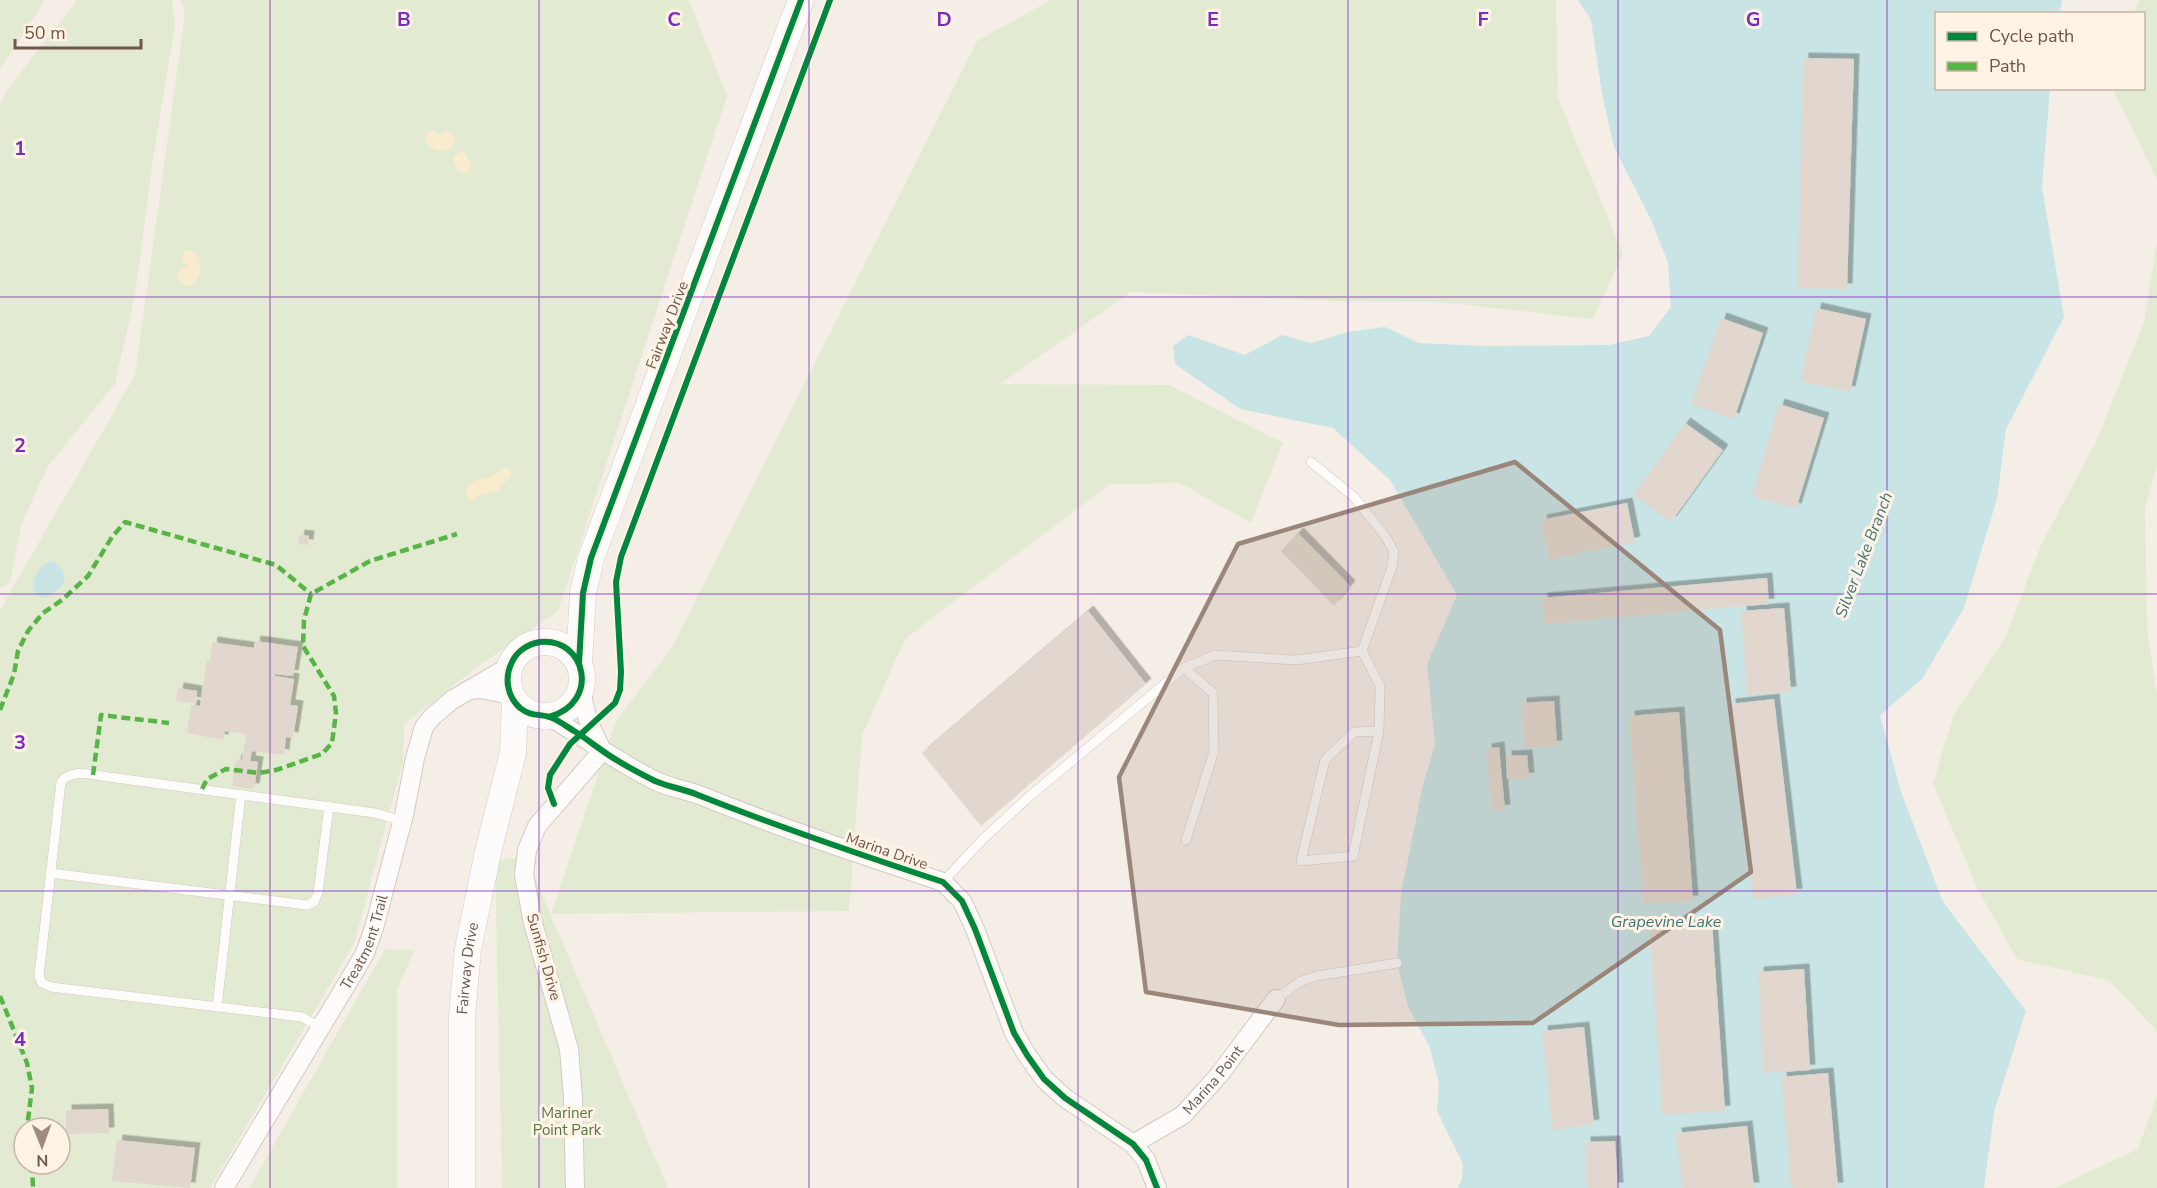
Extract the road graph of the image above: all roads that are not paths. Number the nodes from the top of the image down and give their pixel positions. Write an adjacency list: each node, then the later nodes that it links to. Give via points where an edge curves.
1 (801, 0): 3 (street, Fairway Drive, via 591,558)
2 (1311, 462): 5 (lane, via 1354,497 1394,552)
3 (583, 593): 4 (street, Fairway Drive, via 568,619); 8 (street, Fairway Drive)
4 (541, 642): 6 (street, Fairway Drive, via 522,649); 8 (street, via 552,642 572,653)
5 (1362, 651): 7 (lane, via 1296,660 1215,655); 12 (lane, via 1380,686)
6 (510, 666): 9 (street, Treatment Trail); 10 (street, Fairway Drive, via 507,675)
7 (1184, 668): 18 (lane, via 1214,693 1214,752); 20 (lane, via 1031,795)
8 (580, 676): 11 (street, Fairway Drive, via 577,700 568,709); 13 (street, via 583,706)
9 (469, 690): 10 (street, via 482,689); 17 (street, Treatment Trail, via 441,708 424,727)
10 (513, 699): 11 (street, via 529,714); 14 (street, Fairway Drive)
11 (544, 716): 13 (street, Marina Drive); 14 (street, Fairway Drive, via 518,741)
12 (1379, 731): 12 (lane, via 1353,856 1301,861 1325,760 1354,732)
13 (602, 751): 20 (street, Marina Drive, via 656,781); 29 (street, Sunfish Drive, via 537,826 527,850 524,875 533,922 569,1049)
14 (513, 753): 28 (street, Fairway Drive, via 468,949 462,1016)
15 (241, 794): 16 (lane); 19 (lane, via 74,773 61,782); 21 (lane)
16 (329, 806): 17 (lane); 21 (lane, via 314,902 307,905)
17 (402, 821): 25 (street, Treatment Trail, via 365,953)
18 (1186, 840)
19 (50, 873): 21 (lane); 24 (lane, via 39,976 42,983)
20 (943, 882): 26 (street, Marina Drive, via 962,901 1014,1033 1044,1079)
21 (229, 896): 24 (lane)
22 (1396, 963): 23 (lane, via 1317,976 1301,981)
23 (1276, 999): 26 (street, Marina Point, via 1220,1075 1183,1115)
24 (217, 1007): 25 (lane, via 303,1017)
25 (320, 1027): 27 (street, Treatment Trail)
26 (1132, 1144): 30 (street, Marina Drive, via 1146,1160)
27 (224, 1188)
28 (462, 1188)
29 (575, 1188)
30 (1157, 1188)

